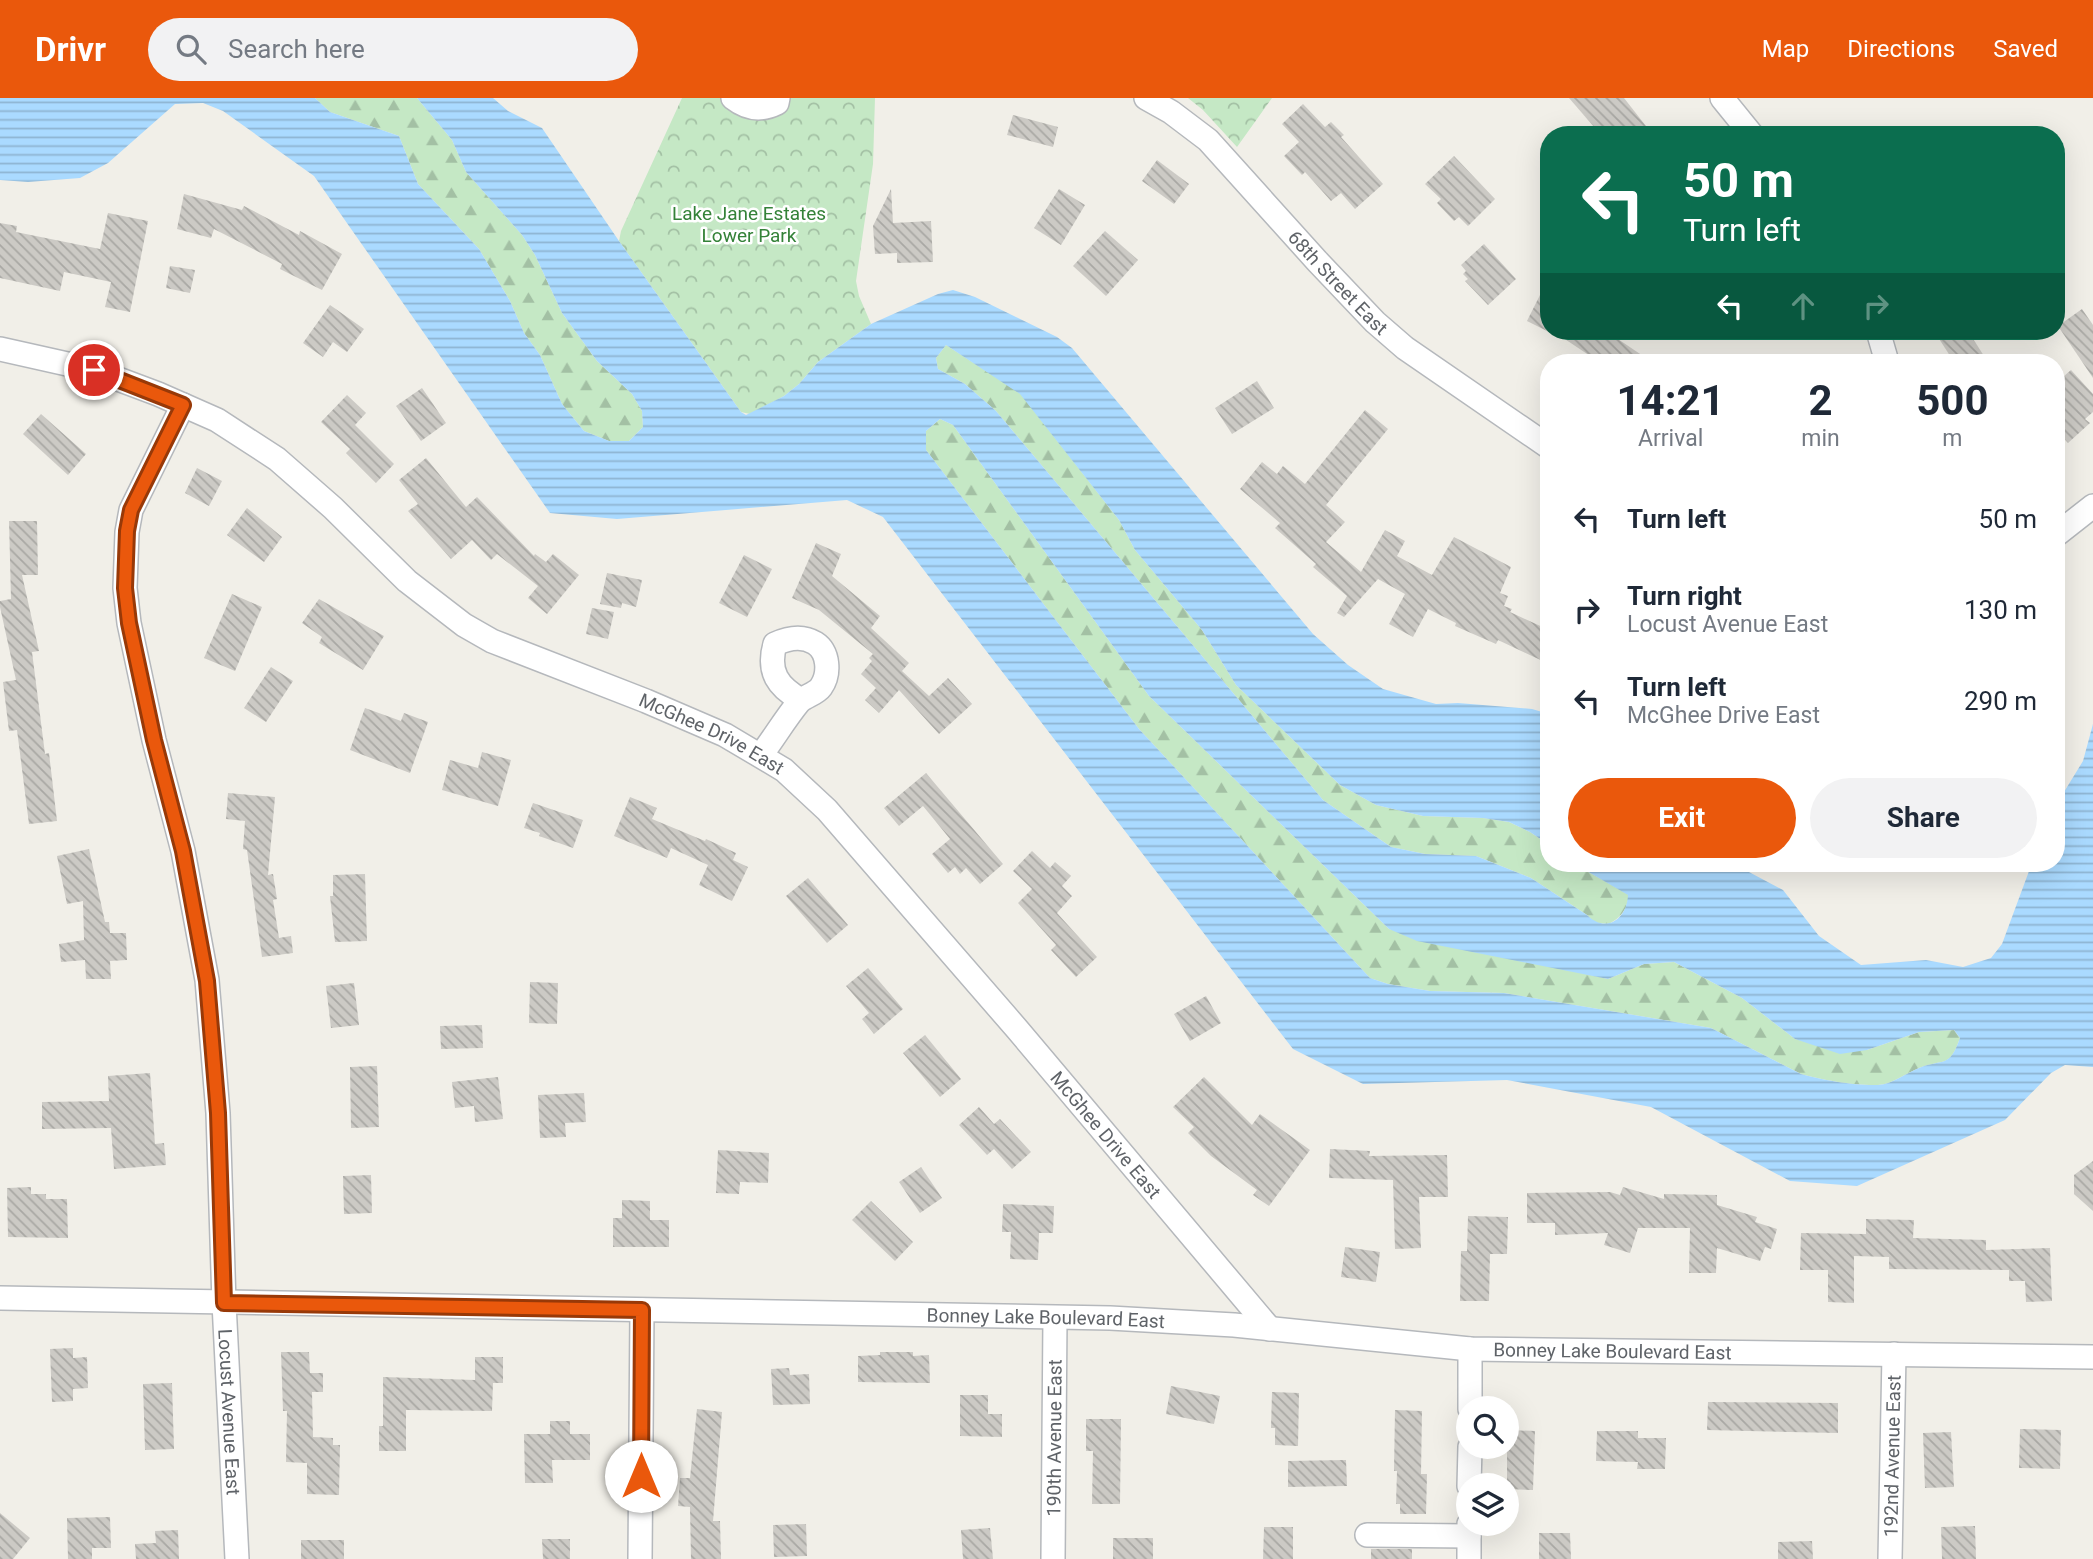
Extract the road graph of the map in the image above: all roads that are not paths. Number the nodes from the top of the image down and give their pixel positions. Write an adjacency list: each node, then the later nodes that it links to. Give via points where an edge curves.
1 (733, 98): 2 (street, via 744,106 766,109)
2 (778, 98)
3 (1146, 98): 8 (street, 68th Street East, via 1208,140 1375,322 1405,348)
4 (1722, 98): 5 (street)
5 (1745, 126)
6 (0, 349): 7 (street, McGhee Drive East, via 94,370)
7 (183, 405): 12 (street, McGhee Drive East, via 277,459 407,581 464,625 492,641 725,735); 14 (street, Locust Avenue East, via 131,510 125,588 207,981 218,1113)
8 (1540, 441)
9 (2093, 506): 10 (street)
10 (2065, 528)
11 (801, 700): 12 (street)
12 (761, 755): 17 (street, McGhee Drive East, via 806,787 827,810)
13 (0, 1298): 14 (street, Bonney Lake Boulevard East)
14 (224, 1303): 15 (street, Bonney Lake Boulevard East); 24 (street, Locust Avenue East)
15 (642, 1310): 16 (street, Bonney Lake Boulevard East); 25 (street)
16 (1055, 1318): 17 (street, Bonney Lake Boulevard East); 26 (street, 190th Avenue East)
17 (1269, 1329): 18 (street, Bonney Lake Boulevard East)
18 (1470, 1349): 19 (street, Bonney Lake Boulevard East); 21 (street)
19 (1894, 1354): 20 (street, Bonney Lake Boulevard East); 27 (street, 192nd Avenue East)
20 (2093, 1357)
21 (1470, 1396)
22 (1367, 1535): 23 (street)
23 (1469, 1540)
24 (237, 1559)
25 (640, 1559)
26 (1053, 1559)
27 (1891, 1559)

